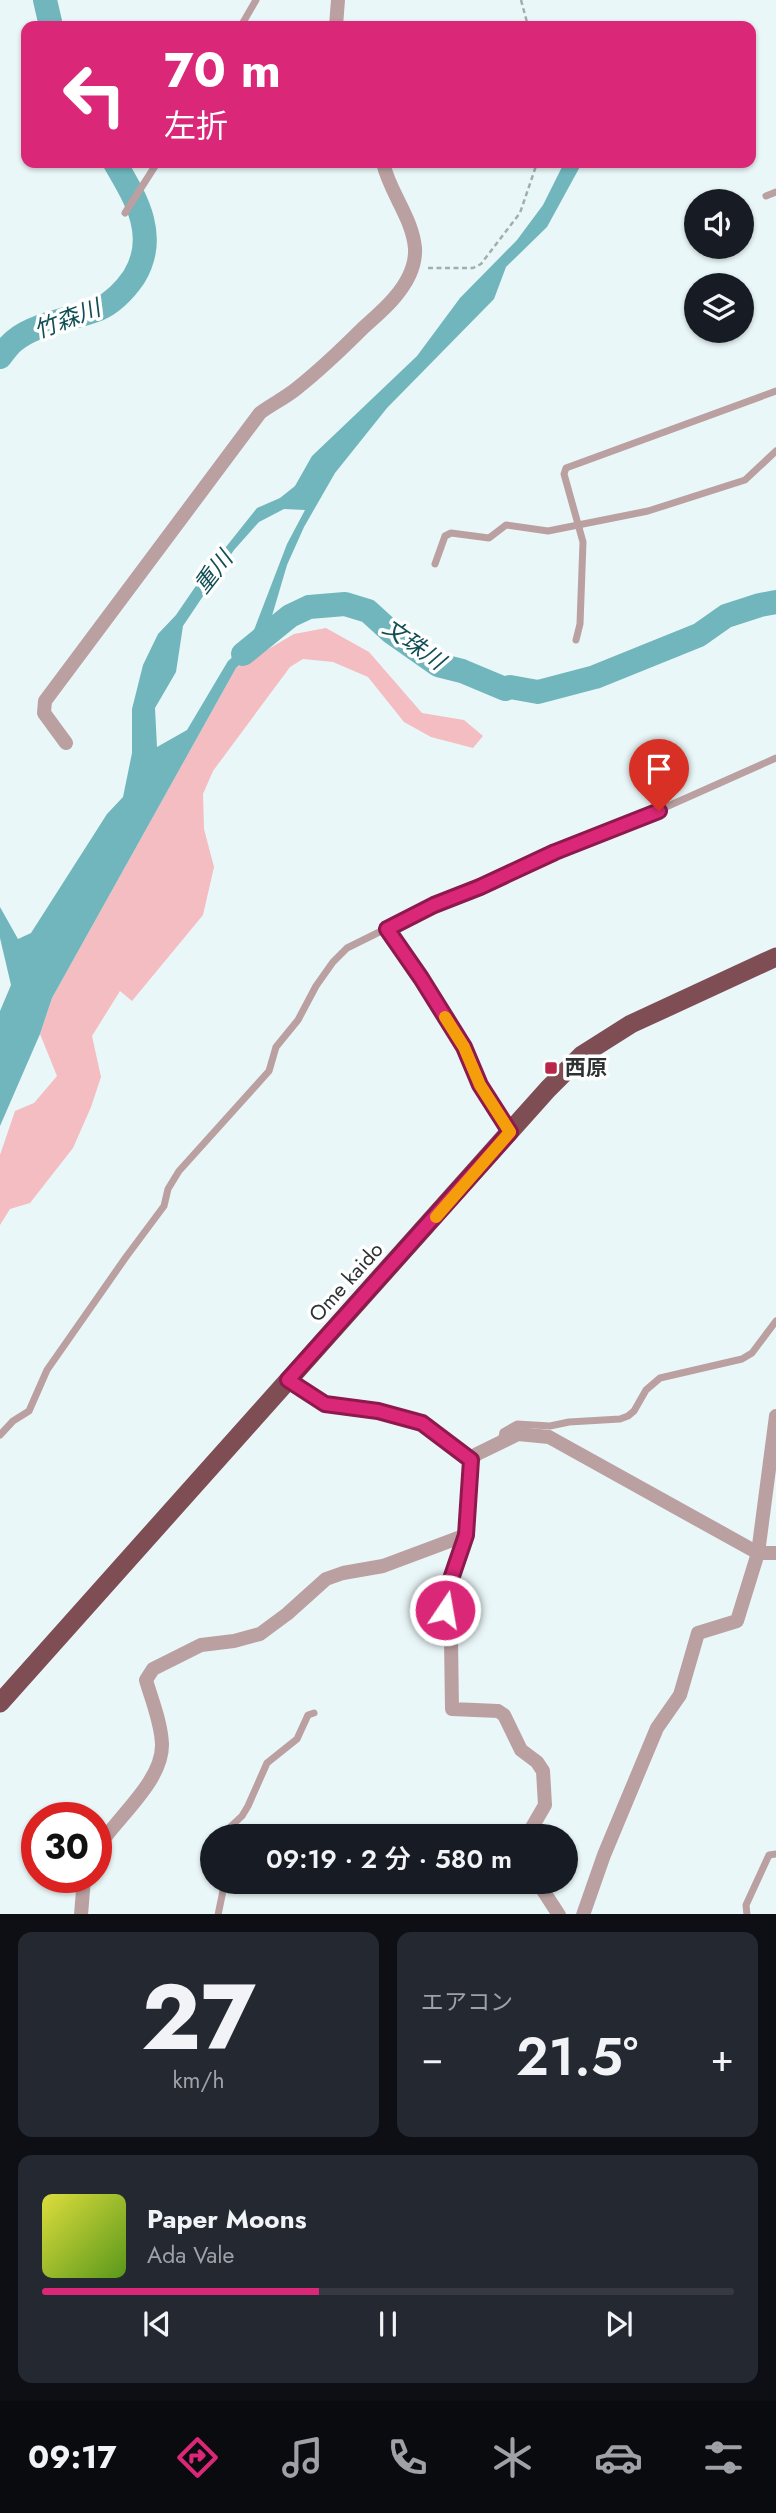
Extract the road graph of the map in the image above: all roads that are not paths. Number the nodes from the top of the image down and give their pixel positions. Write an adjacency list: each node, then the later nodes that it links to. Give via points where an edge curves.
1 (256, 0): 3 (lane)
2 (338, 0): 4 (street)
3 (245, 21)
4 (336, 21)
5 (154, 168): 9 (lane)
6 (384, 168): 15 (street, via 412,234 413,268 394,298 345,346 294,391 260,413 83,648 45,701 44,713)
7 (776, 192): 8 (lane)
8 (766, 196)
9 (127, 210)
10 (776, 390): 12 (lane, via 566,468)
11 (776, 451): 12 (lane, via 745,480 648,511)
12 (579, 526): 13 (lane, via 548,531 506,525 489,538 451,533 445,536); 14 (lane, via 583,542)
13 (435, 564)
14 (576, 640)
15 (66, 743)
16 (776, 758): 17 (lane)
17 (387, 929): 19 (lane, via 457,1036 480,1085); 23 (lane, via 360,940 333,962 276,1047 269,1071 180,1171 164,1206 47,1370 29,1411)
18 (776, 957): 19 (highway, Ome kaido, via 600,1042 582,1055)
19 (510, 1132): 21 (highway, Ome kaido)
20 (776, 1321): 24 (lane, via 742,1359 660,1378 628,1416 550,1426 517,1424 503,1432)
21 (288, 1380): 25 (street, via 325,1404 422,1423); 29 (highway, Ome kaido)
22 (776, 1416): 27 (street)
23 (0, 1435)
24 (500, 1443): 25 (street); 27 (street, via 518,1434 548,1437)
25 (471, 1460): 26 (street)
26 (466, 1535): 32 (street, via 445,1610 451,1639 452,1709 504,1714 521,1750 543,1771 545,1805); 33 (street, via 383,1566 326,1579 260,1634 201,1645 153,1669 146,1680 160,1728 159,1765)
27 (758, 1553): 28 (street); 41 (street, via 737,1621 698,1633 680,1695 657,1728)
28 (776, 1553)
29 (0, 1703)
30 (314, 1713): 31 (lane, via 308,1715 297,1739 267,1763 242,1816)
31 (233, 1824)
32 (534, 1824)
33 (112, 1829)
34 (776, 1854): 42 (lane, via 769,1855 746,1905)
35 (83, 1893): 38 (street)
36 (222, 1894): 39 (lane)
37 (546, 1894): 40 (street)
38 (81, 1914)
39 (218, 1914)
40 (559, 1914)
41 (583, 1914)
42 (747, 1914)

